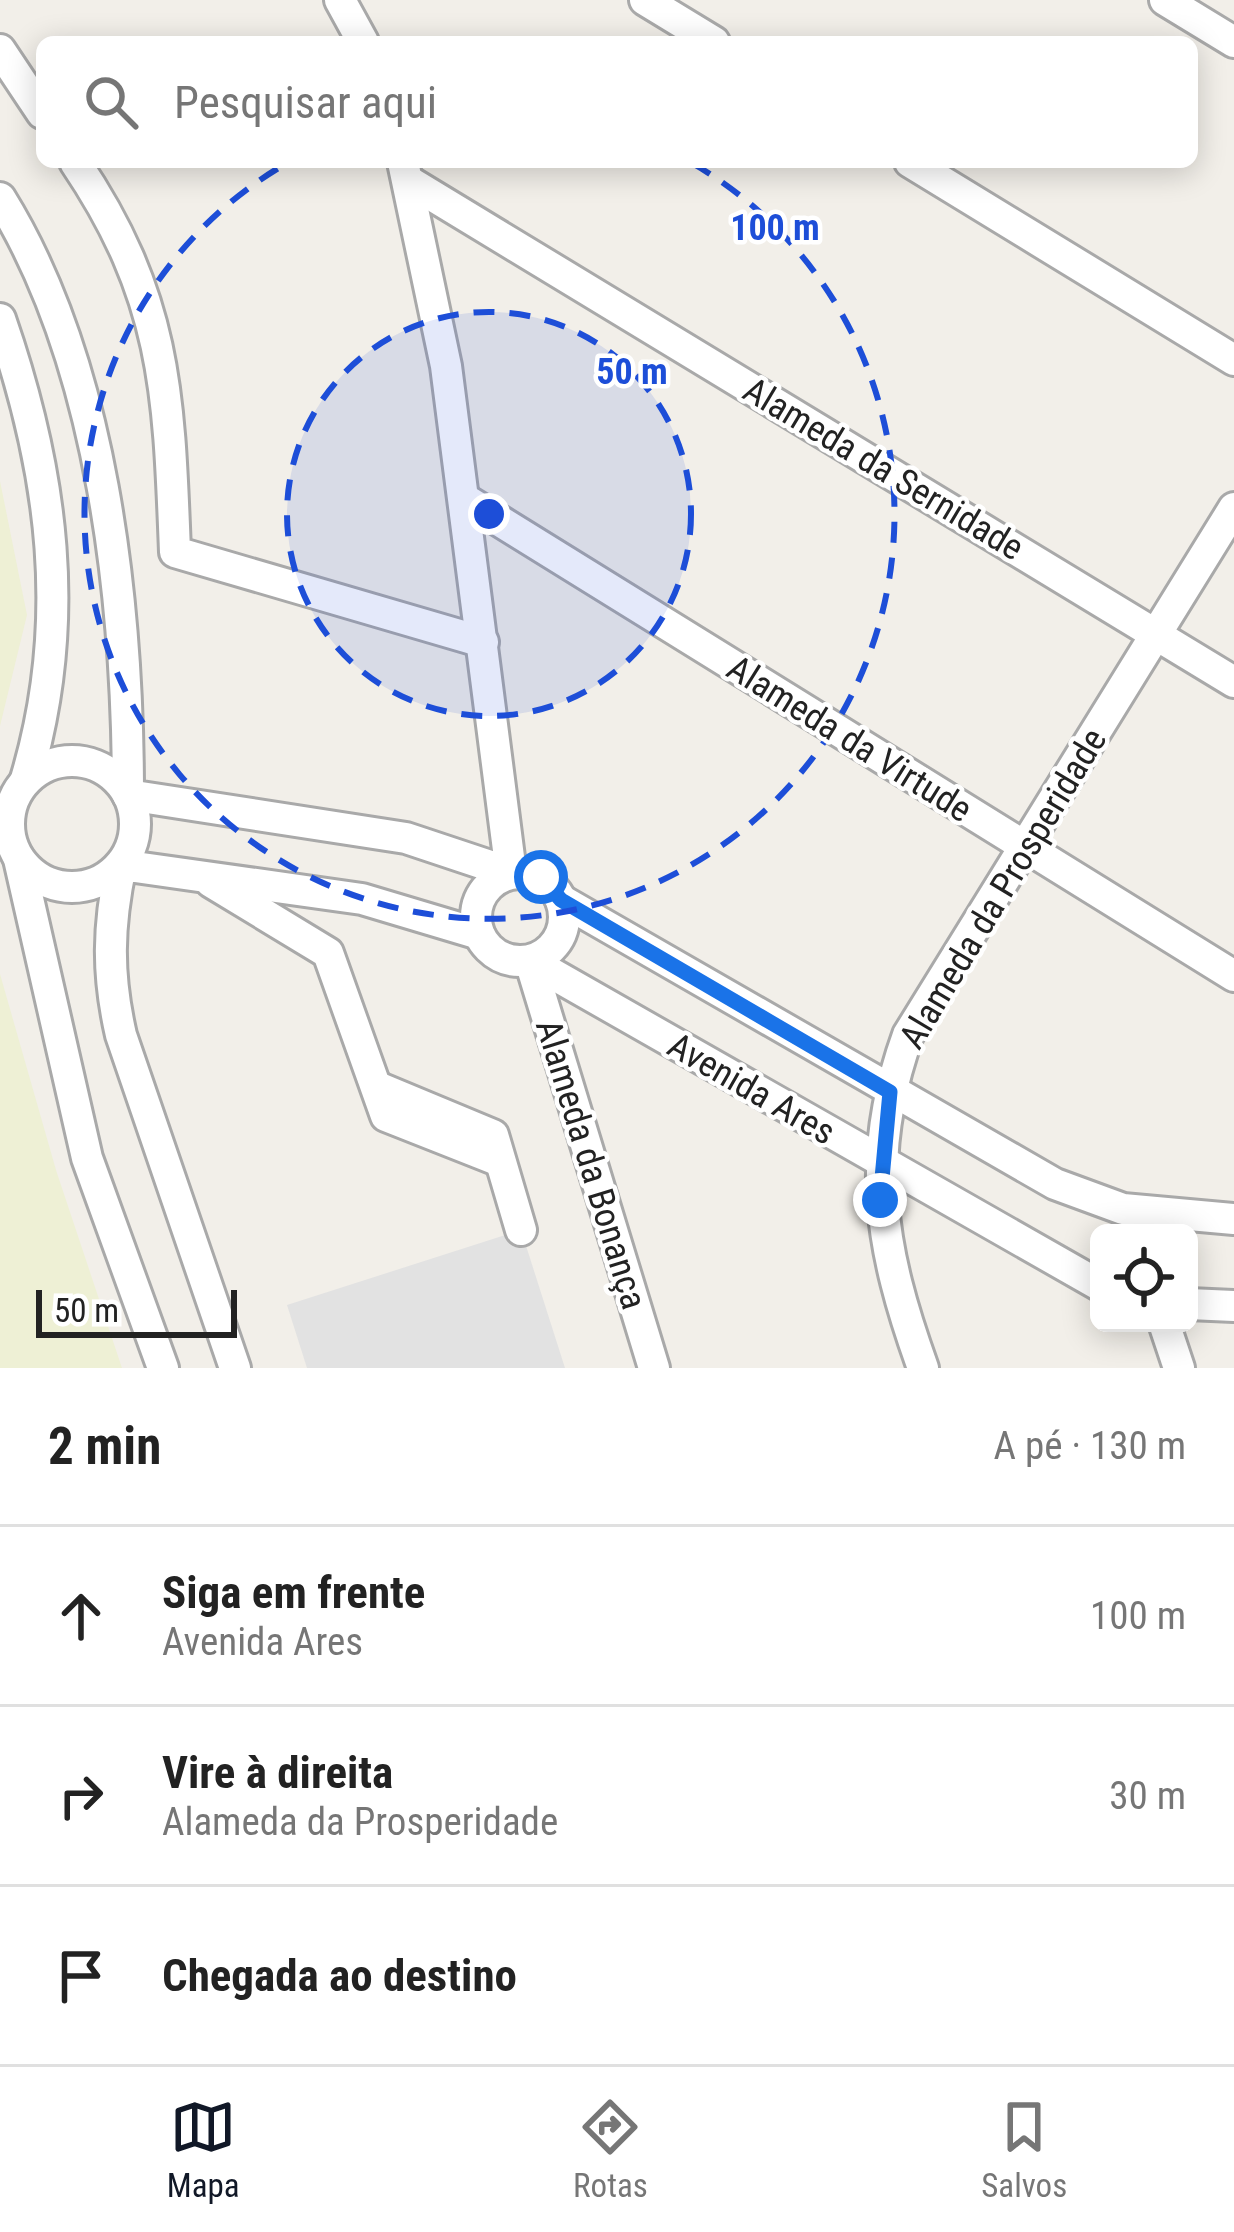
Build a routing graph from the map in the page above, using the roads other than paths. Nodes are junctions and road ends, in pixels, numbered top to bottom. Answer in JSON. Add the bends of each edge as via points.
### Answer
{"nodes":[{"id":1,"x":340,"y":0,"type":"edge"},
{"id":2,"x":645,"y":0,"type":"edge"},
{"id":3,"x":1165,"y":0,"type":"edge"},
{"id":4,"x":360,"y":36,"type":"edge"},
{"id":5,"x":704,"y":36,"type":"edge"},
{"id":6,"x":1234,"y":42,"type":"edge"},
{"id":7,"x":0,"y":50,"type":"edge"},
{"id":8,"x":36,"y":104,"type":"edge"},
{"id":9,"x":79,"y":168,"type":"edge"},
{"id":10,"x":920,"y":168,"type":"edge"},
{"id":11,"x":406,"y":172,"type":"edge"},
{"id":12,"x":0,"y":198,"type":"edge"},
{"id":13,"x":0,"y":319,"type":"edge"},
{"id":14,"x":1234,"y":360,"type":"edge"},
{"id":15,"x":466,"y":500,"type":"junction"},
{"id":16,"x":1234,"y":508,"type":"edge"},
{"id":17,"x":1157,"y":633,"type":"junction"},
{"id":18,"x":483,"y":642,"type":"junction"},
{"id":19,"x":1234,"y":682,"type":"edge"},
{"id":20,"x":26,"y":779,"type":"junction"},
{"id":21,"x":128,"y":795,"type":"junction"},
{"id":22,"x":1025,"y":846,"type":"junction"},
{"id":23,"x":19,"y":859,"type":"junction"},
{"id":24,"x":121,"y":865,"type":"junction"},
{"id":25,"x":511,"y":873,"type":"junction"},
{"id":26,"x":201,"y":876,"type":"junction"},
{"id":27,"x":561,"y":900,"type":"junction"},
{"id":28,"x":478,"y":934,"type":"junction"},
{"id":29,"x":530,"y":961,"type":"junction"},
{"id":30,"x":1234,"y":976,"type":"edge"},
{"id":31,"x":890,"y":1092,"type":"junction"},
{"id":32,"x":880,"y":1161,"type":"junction"},
{"id":33,"x":1234,"y":1219,"type":"edge"},
{"id":34,"x":1128,"y":1221,"type":"edge"},
{"id":35,"x":521,"y":1230,"type":"dead end"},
{"id":36,"x":1090,"y":1279,"type":"edge"},
{"id":37,"x":1198,"y":1304,"type":"edge"},
{"id":38,"x":1234,"y":1306,"type":"edge"},
{"id":39,"x":1166,"y":1332,"type":"edge"},
{"id":40,"x":163,"y":1368,"type":"edge"},
{"id":41,"x":235,"y":1368,"type":"edge"},
{"id":42,"x":654,"y":1368,"type":"edge"},
{"id":43,"x":923,"y":1368,"type":"edge"},
{"id":44,"x":1180,"y":1368,"type":"edge"}],
"edges":[{"from":1,"to":4,"type":"street"},
{"from":2,"to":5,"type":"street"},
{"from":3,"to":6,"type":"street"},
{"from":7,"to":8,"type":"street"},
{"from":9,"to":18,"type":"street","via":[[123,239],[158,335],[175,552]]},
{"from":10,"to":14,"type":"street"},
{"from":11,"to":15,"type":"street"},
{"from":11,"to":17,"type":"street","name":"Alameda da Sernidade"},
{"from":12,"to":21,"type":"street","via":[[29,244],[69,348],[110,533]]},
{"from":13,"to":20,"type":"street","via":[[38,441],[55,551],[46,714]]},
{"from":15,"to":18,"type":"street"},
{"from":15,"to":22,"type":"street","name":"Alameda da Virtude"},
{"from":16,"to":17,"type":"street","name":"Alameda da Prosperidade"},
{"from":17,"to":19,"type":"street","name":"Alameda da Sernidade"},
{"from":17,"to":22,"type":"street","name":"Alameda da Prosperidade"},
{"from":18,"to":25,"type":"street"},
{"from":20,"to":21,"type":"street","via":[[56,762],[90,763]]},
{"from":20,"to":23,"type":"street","via":[[8,818]]},
{"from":21,"to":24,"type":"street","via":[[135,824]]},
{"from":21,"to":25,"type":"street","name":"Avenida Ares","via":[[371,831]]},
{"from":22,"to":30,"type":"street","name":"Alameda da Virtude"},
{"from":22,"to":31,"type":"street","name":"Alameda da Prosperidade","via":[[908,1035]]},
{"from":23,"to":24,"type":"street","via":[[60,887],[93,884]]},
{"from":23,"to":40,"type":"street","via":[[87,1158]]},
{"from":24,"to":26,"type":"street","name":"Avenida Ares"},
{"from":24,"to":41,"type":"street","via":[[108,928],[121,1036]]},
{"from":25,"to":27,"type":"street","name":"Avenida Ares","via":[[541,877]]},
{"from":25,"to":28,"type":"street","via":[[496,878],[477,903]]},
{"from":26,"to":28,"type":"street","name":"Avenida Ares","via":[[391,905]]},
{"from":26,"to":35,"type":"street","via":[[328,953],[386,1116],[500,1160]]},
{"from":27,"to":29,"type":"street","via":[[556,944]]},
{"from":27,"to":31,"type":"street","name":"Avenida Ares"},
{"from":28,"to":29,"type":"street","name":"Avenida Ares","via":[[499,957]]},
{"from":29,"to":32,"type":"street","name":"Avenida Ares"},
{"from":29,"to":42,"type":"street","name":"Alameda da Bonança"},
{"from":31,"to":32,"type":"street","name":"Alameda da Prosperidade"},
{"from":31,"to":34,"type":"street","name":"Avenida Ares"},
{"from":32,"to":36,"type":"street","name":"Avenida Ares"},
{"from":32,"to":43,"type":"street","name":"Alameda da Prosperidade","via":[[884,1240]]},
{"from":33,"to":34,"type":"street","name":"Avenida Ares"},
{"from":37,"to":38,"type":"street"},
{"from":39,"to":44,"type":"street"}]}
